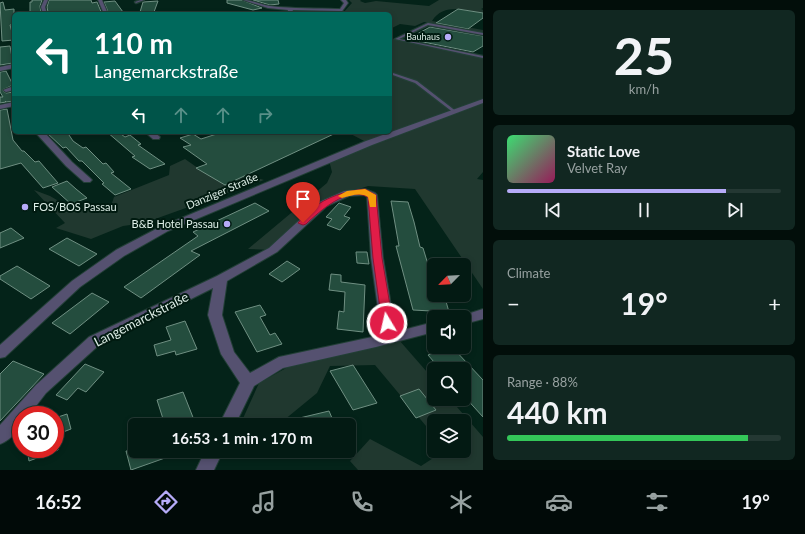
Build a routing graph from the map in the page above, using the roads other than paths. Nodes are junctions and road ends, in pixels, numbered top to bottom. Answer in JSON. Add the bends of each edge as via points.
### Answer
{"nodes":[{"id":1,"x":46,"y":0,"type":"edge"},
{"id":2,"x":100,"y":0,"type":"edge"},
{"id":3,"x":143,"y":0,"type":"edge"},
{"id":4,"x":245,"y":0,"type":"edge"},
{"id":5,"x":342,"y":0,"type":"edge"},
{"id":6,"x":136,"y":2,"type":"dead end"},
{"id":7,"x":290,"y":11,"type":"edge"},
{"id":8,"x":44,"y":12,"type":"edge"},
{"id":9,"x":105,"y":12,"type":"edge"},
{"id":10,"x":339,"y":12,"type":"edge"},
{"id":11,"x":483,"y":34,"type":"edge"},
{"id":12,"x":483,"y":57,"type":"edge"},
{"id":13,"x":12,"y":66,"type":"edge"},
{"id":14,"x":0,"y":69,"type":"edge"},
{"id":15,"x":392,"y":74,"type":"edge"},
{"id":16,"x":12,"y":88,"type":"edge"},
{"id":17,"x":6,"y":90,"type":"dead end"},
{"id":18,"x":483,"y":101,"type":"edge"},
{"id":19,"x":12,"y":104,"type":"edge"},
{"id":20,"x":0,"y":107,"type":"edge"},
{"id":21,"x":455,"y":112,"type":"junction"},
{"id":22,"x":41,"y":134,"type":"edge"},
{"id":23,"x":87,"y":180,"type":"dead end"},
{"id":24,"x":221,"y":279,"type":"junction"},
{"id":25,"x":483,"y":314,"type":"edge"},
{"id":26,"x":471,"y":317,"type":"edge"},
{"id":27,"x":427,"y":329,"type":"edge"},
{"id":28,"x":395,"y":337,"type":"junction"},
{"id":29,"x":0,"y":353,"type":"edge"},
{"id":30,"x":248,"y":382,"type":"junction"},
{"id":31,"x":230,"y":418,"type":"edge"},
{"id":32,"x":0,"y":437,"type":"edge"},
{"id":33,"x":211,"y":458,"type":"edge"},
{"id":34,"x":205,"y":470,"type":"edge"}],
"edges":[{"from":1,"to":8,"type":"street","via":[[43,7]]},
{"from":2,"to":9,"type":"street"},
{"from":3,"to":6,"type":"lane"},
{"from":4,"to":7,"type":"street"},
{"from":5,"to":10,"type":"street","via":[[346,3]]},
{"from":7,"to":10,"type":"street"},
{"from":11,"to":12,"type":"lane","via":[[428,24],[396,40]]},
{"from":13,"to":14,"type":"street"},
{"from":15,"to":21,"type":"lane","via":[[416,82]]},
{"from":16,"to":17,"type":"street"},
{"from":18,"to":21,"type":"street","name":"Danziger Straße"},
{"from":19,"to":20,"type":"street"},
{"from":21,"to":29,"type":"street","name":"Danziger Straße","via":[[369,144],[164,229],[120,252],[76,284]]},
{"from":22,"to":23,"type":"street"},
{"from":24,"to":28,"type":"street","name":"Langemarckstraße","via":[[273,250],[323,204],[347,193],[365,192],[372,195],[377,258],[387,323]]},
{"from":24,"to":30,"type":"street","via":[[215,315],[228,354]]},
{"from":24,"to":32,"type":"street","name":"Langemarckstraße","via":[[94,341],[41,389]]},
{"from":25,"to":26,"type":"street"},
{"from":27,"to":28,"type":"street"},
{"from":28,"to":30,"type":"street","via":[[279,363]]},
{"from":30,"to":31,"type":"street"},
{"from":33,"to":34,"type":"street"}]}
